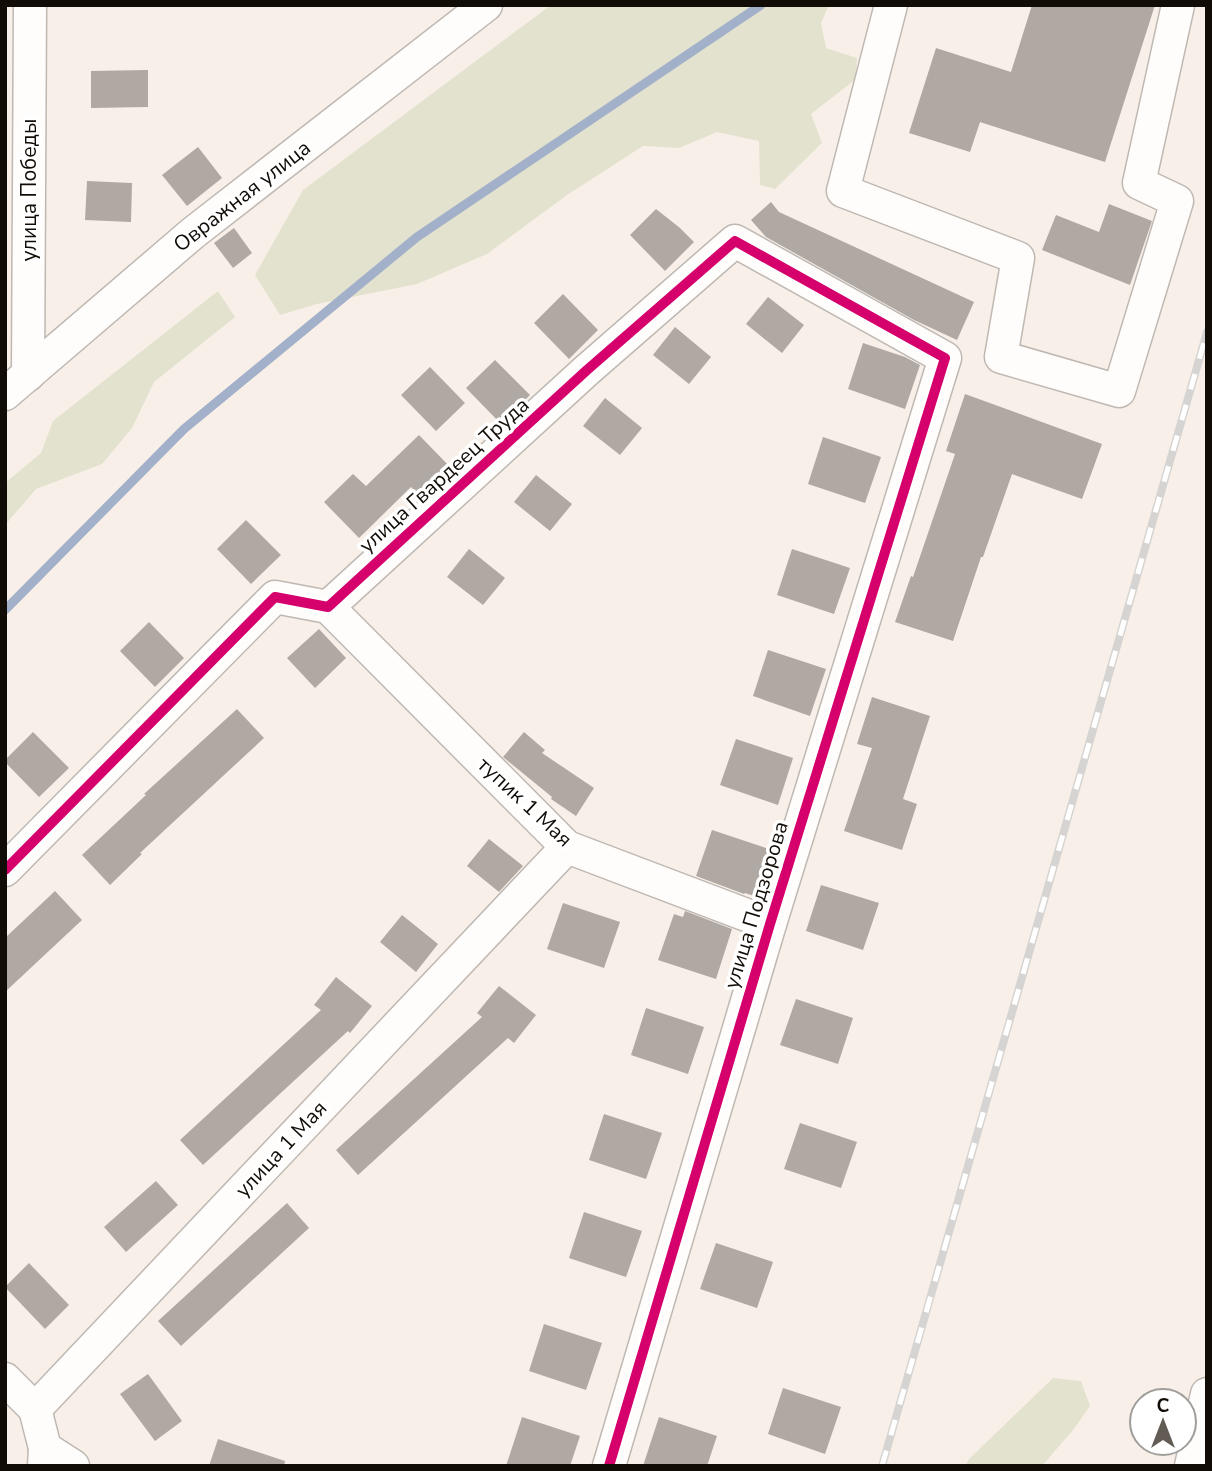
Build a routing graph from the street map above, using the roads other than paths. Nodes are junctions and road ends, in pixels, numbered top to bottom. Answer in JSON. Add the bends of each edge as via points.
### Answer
{"nodes":[{"id":1,"x":30,"y":5,"type":"edge"},
{"id":2,"x":486,"y":5,"type":"edge"},
{"id":3,"x":891,"y":5,"type":"edge"},
{"id":4,"x":1178,"y":5,"type":"edge"},
{"id":5,"x":945,"y":358,"type":"joint"},
{"id":6,"x":16,"y":385,"type":"edge"},
{"id":7,"x":328,"y":607,"type":"junction"},
{"id":8,"x":567,"y":847,"type":"junction"},
{"id":9,"x":5,"y":870,"type":"edge"},
{"id":10,"x":770,"y":924,"type":"junction"},
{"id":11,"x":5,"y":1379,"type":"edge"},
{"id":12,"x":1207,"y":1394,"type":"edge"},
{"id":13,"x":35,"y":1409,"type":"junction"},
{"id":14,"x":44,"y":1457,"type":"edge"},
{"id":15,"x":73,"y":1466,"type":"edge"},
{"id":16,"x":609,"y":1466,"type":"edge"},
{"id":17,"x":1191,"y":1466,"type":"edge"}],
"edges":[{"from":1,"to":6,"type":"street","name":"улица Победы"},
{"from":2,"to":6,"type":"street","name":"Овражная улица","via":[[193,233]]},
{"from":3,"to":4,"type":"street","via":[[843,191],[1018,258],[1001,357],[1119,391],[1177,201],[1139,184]]},
{"from":5,"to":7,"type":"street","name":"улица Гвардеец Труда","via":[[735,241]]},
{"from":5,"to":10,"type":"street","name":"улица Подзорова"},
{"from":7,"to":8,"type":"street","name":"тупик 1 Мая"},
{"from":7,"to":9,"type":"street","via":[[275,597]]},
{"from":8,"to":10,"type":"street","name":"тупик 1 Мая"},
{"from":8,"to":13,"type":"street","name":"улица 1 Мая"},
{"from":10,"to":16,"type":"street","name":"улица Подзорова"},
{"from":11,"to":13,"type":"street"},
{"from":12,"to":17,"type":"street"},
{"from":13,"to":14,"type":"street"},
{"from":14,"to":15,"type":"street"}]}
